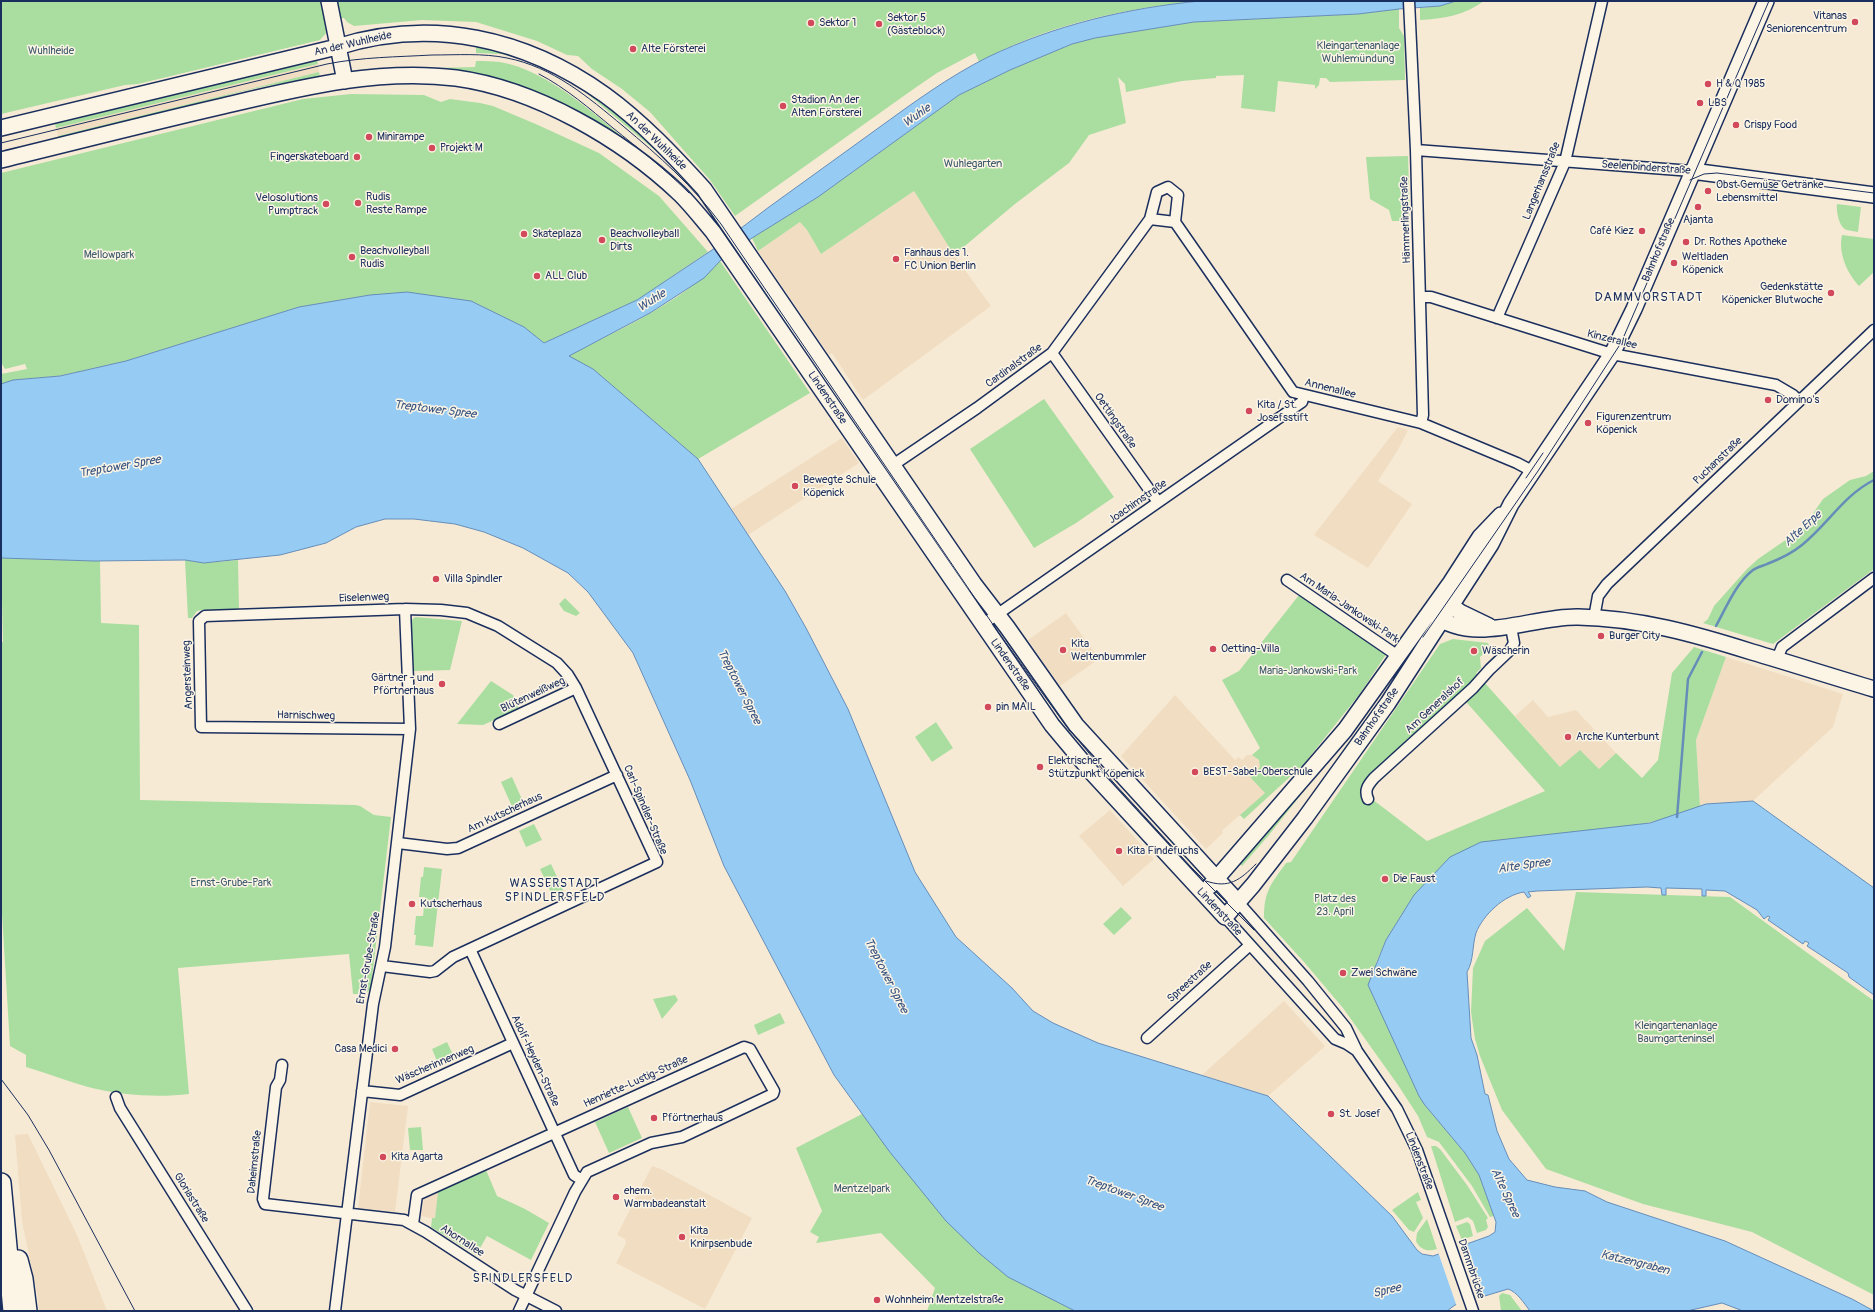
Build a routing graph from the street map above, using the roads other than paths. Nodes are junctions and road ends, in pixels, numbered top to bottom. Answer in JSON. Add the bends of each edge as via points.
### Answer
{"nodes":[{"id":1,"x":328,"y":1,"type":"edge"},
{"id":2,"x":1409,"y":1,"type":"edge"},
{"id":3,"x":1602,"y":1,"type":"edge"},
{"id":4,"x":1766,"y":1,"type":"edge"},
{"id":5,"x":338,"y":47,"type":"junction"},
{"id":6,"x":345,"y":81,"type":"junction"},
{"id":7,"x":1,"y":128,"type":"edge"},
{"id":8,"x":1416,"y":150,"type":"junction"},
{"id":9,"x":1,"y":160,"type":"edge"},
{"id":10,"x":1565,"y":162,"type":"junction"},
{"id":11,"x":1692,"y":171,"type":"junction"},
{"id":12,"x":1874,"y":195,"type":"edge"},
{"id":13,"x":1150,"y":218,"type":"junction"},
{"id":14,"x":1174,"y":222,"type":"junction"},
{"id":15,"x":739,"y":239,"type":"joint"},
{"id":16,"x":725,"y":249,"type":"joint"},
{"id":17,"x":1421,"y":297,"type":"junction"},
{"id":18,"x":1497,"y":318,"type":"junction"},
{"id":19,"x":1874,"y":330,"type":"edge"},
{"id":20,"x":1052,"y":353,"type":"junction"},
{"id":21,"x":1612,"y":354,"type":"junction"},
{"id":22,"x":1304,"y":396,"type":"junction"},
{"id":23,"x":1798,"y":401,"type":"junction"},
{"id":24,"x":1421,"y":423,"type":"junction"},
{"id":25,"x":893,"y":465,"type":"junction"},
{"id":26,"x":1534,"y":472,"type":"junction"},
{"id":27,"x":1158,"y":502,"type":"junction"},
{"id":28,"x":1874,"y":578,"type":"edge"},
{"id":29,"x":1287,"y":580,"type":"dead end"},
{"id":30,"x":1445,"y":602,"type":"junction"},
{"id":31,"x":405,"y":609,"type":"junction"},
{"id":32,"x":998,"y":614,"type":"junction"},
{"id":33,"x":1436,"y":616,"type":"junction"},
{"id":34,"x":1594,"y":618,"type":"junction"},
{"id":35,"x":198,"y":622,"type":"joint"},
{"id":36,"x":982,"y":624,"type":"junction"},
{"id":37,"x":1511,"y":627,"type":"junction"},
{"id":38,"x":1494,"y":628,"type":"junction"},
{"id":39,"x":526,"y":642,"type":"joint"},
{"id":40,"x":1398,"y":656,"type":"junction"},
{"id":41,"x":1777,"y":659,"type":"junction"},
{"id":42,"x":576,"y":688,"type":"junction"},
{"id":43,"x":1874,"y":689,"type":"edge"},
{"id":44,"x":499,"y":724,"type":"dead end"},
{"id":45,"x":202,"y":727,"type":"joint"},
{"id":46,"x":410,"y":729,"type":"junction"},
{"id":47,"x":617,"y":775,"type":"junction"},
{"id":48,"x":1368,"y":799,"type":"dead end"},
{"id":49,"x":398,"y":843,"type":"junction"},
{"id":50,"x":1216,"y":879,"type":"junction"},
{"id":51,"x":1204,"y":895,"type":"junction"},
{"id":52,"x":1238,"y":902,"type":"junction"},
{"id":53,"x":1225,"y":917,"type":"junction"},
{"id":54,"x":1250,"y":945,"type":"junction"},
{"id":55,"x":470,"y":949,"type":"junction"},
{"id":56,"x":382,"y":966,"type":"junction"},
{"id":57,"x":1147,"y":1038,"type":"dead end"},
{"id":58,"x":513,"y":1043,"type":"junction"},
{"id":59,"x":1357,"y":1051,"type":"junction"},
{"id":60,"x":282,"y":1065,"type":"dead end"},
{"id":61,"x":362,"y":1091,"type":"junction"},
{"id":62,"x":116,"y":1097,"type":"dead end"},
{"id":63,"x":555,"y":1132,"type":"junction"},
{"id":64,"x":582,"y":1180,"type":"junction"},
{"id":65,"x":1,"y":1183,"type":"edge"},
{"id":66,"x":4,"y":1206,"type":"junction"},
{"id":67,"x":346,"y":1214,"type":"junction"},
{"id":68,"x":413,"y":1224,"type":"junction"},
{"id":69,"x":1447,"y":1235,"type":"joint"},
{"id":70,"x":526,"y":1296,"type":"junction"},
{"id":71,"x":1,"y":1301,"type":"edge"},
{"id":72,"x":2,"y":1311,"type":"edge"},
{"id":73,"x":13,"y":1311,"type":"edge"},
{"id":74,"x":27,"y":1311,"type":"edge"},
{"id":75,"x":247,"y":1311,"type":"edge"},
{"id":76,"x":335,"y":1311,"type":"edge"},
{"id":77,"x":519,"y":1311,"type":"edge"},
{"id":78,"x":556,"y":1311,"type":"edge"},
{"id":79,"x":1473,"y":1311,"type":"edge"}],
"edges":[{"from":1,"to":5,"type":"main road"},
{"from":2,"to":8,"type":"street","name":"Hämmerlingstraße"},
{"from":3,"to":10,"type":"street","name":"Langerhansstraße"},
{"from":4,"to":11,"type":"main road","name":"Bahnhofstraße"},
{"from":5,"to":6,"type":"main road"},
{"from":5,"to":7,"type":"main road","name":"An der Wuhlheide"},
{"from":5,"to":15,"type":"main road","name":"An der Wuhlheide","via":[[360,40],[401,33],[436,33],[464,35],[536,57],[585,82],[623,110],[699,184]]},
{"from":6,"to":9,"type":"main road","name":"An der Wuhlheide","via":[[262,97]]},
{"from":6,"to":16,"type":"main road","name":"An der Wuhlheide","via":[[397,76],[456,78],[498,88],[541,103],[580,122],[630,153],[681,195]]},
{"from":8,"to":10,"type":"street","name":"Seelenbinderstraße"},
{"from":8,"to":17,"type":"street","name":"Hämmerlingstraße"},
{"from":10,"to":11,"type":"street","name":"Seelenbinderstraße"},
{"from":10,"to":18,"type":"street","name":"Langerhansstraße"},
{"from":11,"to":12,"type":"main road","name":"Seelenbinderstraße"},
{"from":11,"to":21,"type":"main road","name":"Bahnhofstraße","via":[[1634,309]]},
{"from":13,"to":14,"type":"street"},
{"from":13,"to":14,"type":"street","via":[[1157,192],[1168,187],[1178,195]]},
{"from":13,"to":20,"type":"street","name":"Cardinalstraße"},
{"from":14,"to":22,"type":"street","name":"Annenallee","via":[[1293,392]]},
{"from":15,"to":25,"type":"main road","name":"Lindenstraße"},
{"from":16,"to":36,"type":"main road","name":"Lindenstraße"},
{"from":17,"to":18,"type":"street","name":"Kinzerallee","via":[[1431,297]]},
{"from":17,"to":24,"type":"street","name":"Hämmerlingstraße","via":[[1424,416]]},
{"from":18,"to":21,"type":"street","name":"Kinzerallee"},
{"from":19,"to":23,"type":"street","name":"Puchanstraße"},
{"from":20,"to":25,"type":"street","name":"Cardinalstraße"},
{"from":20,"to":27,"type":"street","name":"Oettingstraße"},
{"from":21,"to":23,"type":"street","name":"Kinzerallee","via":[[1776,385]]},
{"from":21,"to":26,"type":"main road","name":"Bahnhofstraße"},
{"from":22,"to":24,"type":"street","name":"Annenallee"},
{"from":22,"to":27,"type":"street","name":"Joachimstraße","via":[[1302,402]]},
{"from":23,"to":34,"type":"street","name":"Puchanstraße","via":[[1607,584],[1596,602]]},
{"from":24,"to":26,"type":"street","name":"Annenallee"},
{"from":25,"to":32,"type":"main road","name":"Lindenstraße","via":[[974,584]]},
{"from":26,"to":30,"type":"main road","name":"Bahnhofstraße","via":[[1511,504],[1480,537]]},
{"from":27,"to":32,"type":"street","name":"Joachimstraße"},
{"from":28,"to":41,"type":"street","via":[[1782,647]]},
{"from":29,"to":40,"type":"street","name":"Am Maria-Jankowski-Park"},
{"from":30,"to":33,"type":"main road","name":"Bahnhofstraße"},
{"from":30,"to":38,"type":"main road"},
{"from":31,"to":35,"type":"street","name":"Eiselenweg","via":[[205,616]]},
{"from":31,"to":39,"type":"street","name":"Eiselenweg","via":[[467,614],[498,626]]},
{"from":31,"to":46,"type":"street","name":"Ernst-Grube-Straße"},
{"from":32,"to":36,"type":"street","name":"Joachimstraße"},
{"from":32,"to":50,"type":"main road","name":"Lindenstraße","via":[[1076,725]]},
{"from":33,"to":38,"type":"main road","via":[[1454,626]]},
{"from":33,"to":40,"type":"main road","name":"Bahnhofstraße"},
{"from":33,"to":52,"type":"main road","name":"Bahnhofstraße","via":[[1388,703],[1331,782]]},
{"from":34,"to":37,"type":"main road","via":[[1550,618]]},
{"from":34,"to":41,"type":"main road","via":[[1686,632]]},
{"from":35,"to":45,"type":"street","name":"Angersteinweg"},
{"from":36,"to":51,"type":"main road","name":"Lindenstraße","via":[[1052,725],[1076,755]]},
{"from":37,"to":38,"type":"main road"},
{"from":37,"to":48,"type":"street","name":"Am Generalshof","via":[[1514,643],[1510,650],[1473,688],[1374,778],[1368,786]]},
{"from":39,"to":42,"type":"street","name":"Carl-Spindler-Straße","via":[[557,663]]},
{"from":40,"to":50,"type":"main road","name":"Bahnhofstraße","via":[[1345,730]]},
{"from":41,"to":43,"type":"main road"},
{"from":42,"to":44,"type":"street","name":"Blütenweißweg"},
{"from":42,"to":47,"type":"street","name":"Carl-Spindler-Straße"},
{"from":45,"to":46,"type":"street","name":"Harnischweg"},
{"from":46,"to":49,"type":"street","name":"Ernst-Grube-Straße"},
{"from":47,"to":49,"type":"street","name":"Am Kutscherhaus","via":[[458,848]]},
{"from":47,"to":55,"type":"street","name":"Carl-Spindler-Straße","via":[[657,862]]},
{"from":49,"to":56,"type":"street","name":"Ernst-Grube-Straße"},
{"from":50,"to":51,"type":"main road","name":"Bahnhofstraße"},
{"from":50,"to":52,"type":"main road","name":"Lindenstraße"},
{"from":51,"to":53,"type":"main road","name":"Lindenstraße"},
{"from":52,"to":53,"type":"main road","name":"Bahnhofstraße"},
{"from":52,"to":59,"type":"street","name":"Lindenstraße","via":[[1335,1012]]},
{"from":53,"to":54,"type":"street","name":"Lindenstraße"},
{"from":54,"to":57,"type":"street","name":"Spreestraße"},
{"from":54,"to":59,"type":"street","name":"Lindenstraße","via":[[1335,1039]]},
{"from":55,"to":56,"type":"street","name":"Carl-Spindler-Straße","via":[[430,972]]},
{"from":55,"to":58,"type":"street","name":"Adolf-Heyden-Straße"},
{"from":56,"to":61,"type":"street","name":"Ernst-Grube-Straße","via":[[373,1004]]},
{"from":58,"to":61,"type":"street","name":"Wäscherinnenweg","via":[[400,1095]]},
{"from":58,"to":63,"type":"street","name":"Adolf-Heyden-Straße"},
{"from":59,"to":69,"type":"street","name":"Lindenstraße","via":[[1397,1109],[1410,1134]]},
{"from":60,"to":67,"type":"street","name":"Daheimstraße","via":[[280,1080],[276,1087],[262,1199],[265,1204],[270,1205]]},
{"from":61,"to":67,"type":"street","name":"Ernst-Grube-Straße"},
{"from":62,"to":75,"type":"street","name":"Gloriastraße","via":[[120,1108]]},
{"from":63,"to":64,"type":"street","name":"Adolf-Heyden-Straße","via":[[574,1175]]},
{"from":63,"to":64,"type":"street","name":"Henriette-Lustig-Straße","via":[[744,1047],[750,1049],[774,1091],[773,1094],[679,1138],[646,1145],[587,1172]]},
{"from":63,"to":68,"type":"street","name":"Henriette-Lustig-Straße","via":[[417,1195]]},
{"from":64,"to":70,"type":"street"},
{"from":65,"to":66,"type":"highway"},
{"from":66,"to":73,"type":"highway"},
{"from":66,"to":74,"type":"highway","via":[[23,1279]]},
{"from":67,"to":68,"type":"street","name":"Ahornallee","via":[[404,1220]]},
{"from":67,"to":76,"type":"street","name":"Ernst-Grube-Straße"},
{"from":68,"to":70,"type":"street","name":"Ahornallee"},
{"from":69,"to":79,"type":"street","name":"Dammbrücke"},
{"from":70,"to":77,"type":"street"},
{"from":70,"to":78,"type":"street","name":"Ahornallee"},
{"from":71,"to":72,"type":"highway"}]}
